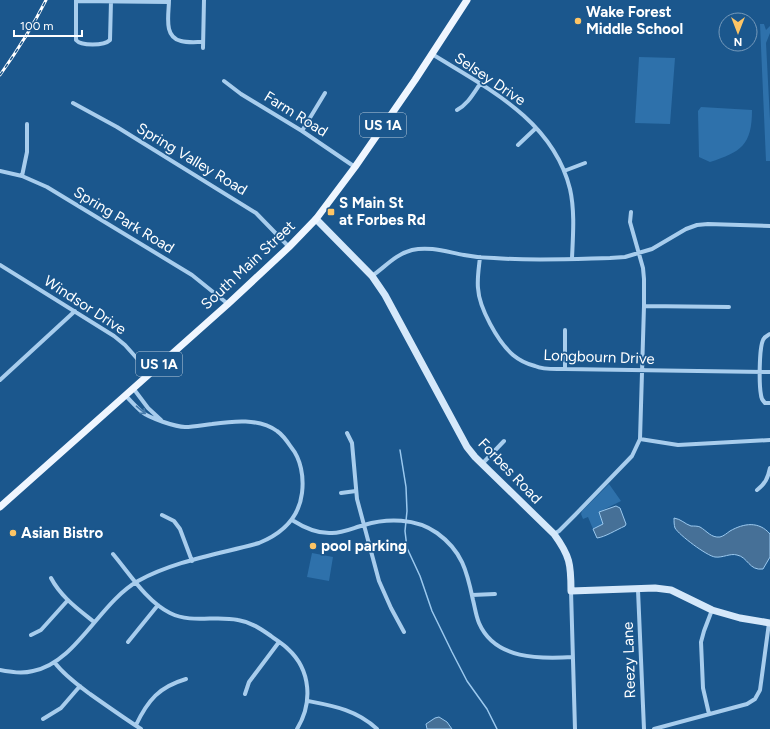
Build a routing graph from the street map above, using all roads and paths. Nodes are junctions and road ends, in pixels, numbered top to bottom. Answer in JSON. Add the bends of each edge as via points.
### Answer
{"nodes":[{"id":1,"x":76,"y":0,"type":"edge"},
{"id":2,"x":204,"y":0,"type":"edge"},
{"id":3,"x":467,"y":0,"type":"edge"},
{"id":4,"x":169,"y":1,"type":"edge"},
{"id":5,"x":111,"y":2,"type":"junction"},
{"id":6,"x":203,"y":42,"type":"junction"},
{"id":7,"x":203,"y":48,"type":"dead end"},
{"id":8,"x":432,"y":54,"type":"junction"},
{"id":9,"x":224,"y":82,"type":"dead end"},
{"id":10,"x":480,"y":84,"type":"junction"},
{"id":11,"x":325,"y":93,"type":"dead end"},
{"id":12,"x":73,"y":103,"type":"dead end"},
{"id":13,"x":457,"y":110,"type":"dead end"},
{"id":14,"x":27,"y":124,"type":"dead end"},
{"id":15,"x":536,"y":128,"type":"junction"},
{"id":16,"x":302,"y":131,"type":"junction"},
{"id":17,"x":518,"y":145,"type":"dead end"},
{"id":18,"x":584,"y":162,"type":"dead end"},
{"id":19,"x":355,"y":167,"type":"junction"},
{"id":20,"x":0,"y":171,"type":"edge"},
{"id":21,"x":564,"y":171,"type":"junction"},
{"id":22,"x":22,"y":176,"type":"junction"},
{"id":23,"x":632,"y":212,"type":"dead end"},
{"id":24,"x":316,"y":218,"type":"junction"},
{"id":25,"x":770,"y":226,"type":"edge"},
{"id":26,"x":289,"y":246,"type":"junction"},
{"id":27,"x":639,"y":254,"type":"junction"},
{"id":28,"x":480,"y":257,"type":"junction"},
{"id":29,"x":572,"y":258,"type":"junction"},
{"id":30,"x":0,"y":265,"type":"edge"},
{"id":31,"x":372,"y":276,"type":"junction"},
{"id":32,"x":228,"y":304,"type":"junction"},
{"id":33,"x":644,"y":306,"type":"junction"},
{"id":34,"x":729,"y":307,"type":"dead end"},
{"id":35,"x":75,"y":311,"type":"junction"},
{"id":36,"x":565,"y":330,"type":"dead end"},
{"id":37,"x":770,"y":334,"type":"edge"},
{"id":38,"x":565,"y":369,"type":"junction"},
{"id":39,"x":642,"y":370,"type":"junction"},
{"id":40,"x":760,"y":372,"type":"junction"},
{"id":41,"x":770,"y":372,"type":"edge"},
{"id":42,"x":150,"y":373,"type":"junction"},
{"id":43,"x":0,"y":380,"type":"edge"},
{"id":44,"x":133,"y":388,"type":"junction"},
{"id":45,"x":125,"y":395,"type":"junction"},
{"id":46,"x":770,"y":403,"type":"edge"},
{"id":47,"x":161,"y":420,"type":"junction"},
{"id":48,"x":347,"y":433,"type":"dead end"},
{"id":49,"x":640,"y":439,"type":"junction"},
{"id":50,"x":770,"y":440,"type":"edge"},
{"id":51,"x":504,"y":441,"type":"dead end"},
{"id":52,"x":482,"y":464,"type":"junction"},
{"id":53,"x":770,"y":468,"type":"edge"},
{"id":54,"x":757,"y":490,"type":"dead end"},
{"id":55,"x":356,"y":491,"type":"junction"},
{"id":56,"x":341,"y":493,"type":"dead end"},
{"id":57,"x":0,"y":507,"type":"edge"},
{"id":58,"x":162,"y":515,"type":"dead end"},
{"id":59,"x":292,"y":520,"type":"junction"},
{"id":60,"x":364,"y":525,"type":"junction"},
{"id":61,"x":554,"y":534,"type":"junction"},
{"id":62,"x":113,"y":554,"type":"dead end"},
{"id":63,"x":192,"y":561,"type":"junction"},
{"id":64,"x":51,"y":578,"type":"dead end"},
{"id":65,"x":136,"y":582,"type":"junction"},
{"id":66,"x":638,"y":590,"type":"junction"},
{"id":67,"x":571,"y":591,"type":"junction"},
{"id":68,"x":495,"y":594,"type":"dead end"},
{"id":69,"x":472,"y":595,"type":"junction"},
{"id":70,"x":68,"y":600,"type":"junction"},
{"id":71,"x":158,"y":606,"type":"junction"},
{"id":72,"x":712,"y":610,"type":"junction"},
{"id":73,"x":94,"y":622,"type":"junction"},
{"id":74,"x":770,"y":623,"type":"edge"},
{"id":75,"x":404,"y":632,"type":"dead end"},
{"id":76,"x":31,"y":635,"type":"dead end"},
{"id":77,"x":128,"y":642,"type":"dead end"},
{"id":78,"x":279,"y":642,"type":"junction"},
{"id":79,"x":573,"y":657,"type":"junction"},
{"id":80,"x":55,"y":663,"type":"junction"},
{"id":81,"x":0,"y":670,"type":"edge"},
{"id":82,"x":186,"y":679,"type":"dead end"},
{"id":83,"x":80,"y":686,"type":"junction"},
{"id":84,"x":245,"y":694,"type":"dead end"},
{"id":85,"x":308,"y":701,"type":"junction"},
{"id":86,"x":709,"y":714,"type":"junction"},
{"id":87,"x":43,"y":719,"type":"dead end"},
{"id":88,"x":136,"y":725,"type":"junction"},
{"id":89,"x":141,"y":729,"type":"edge"},
{"id":90,"x":297,"y":729,"type":"edge"},
{"id":91,"x":377,"y":729,"type":"edge"},
{"id":92,"x":576,"y":729,"type":"edge"},
{"id":93,"x":644,"y":729,"type":"edge"},
{"id":94,"x":654,"y":729,"type":"edge"}],
"edges":[{"from":1,"to":5,"type":"street"},
{"from":1,"to":5,"type":"street","via":[[76,40],[81,44],[104,44],[110,40]]},
{"from":2,"to":6,"type":"street"},
{"from":3,"to":8,"type":"main road","name":"South Main Street","number":"US 1A"},
{"from":4,"to":5,"type":"street"},
{"from":4,"to":6,"type":"street","via":[[168,27],[172,36],[182,42]]},
{"from":6,"to":7,"type":"street"},
{"from":8,"to":10,"type":"street","name":"Selsey Drive"},
{"from":8,"to":19,"type":"main road","name":"South Main Street","number":"US 1A"},
{"from":9,"to":16,"type":"street","name":"Farm Road"},
{"from":10,"to":13,"type":"street","via":[[469,102]]},
{"from":10,"to":15,"type":"street","name":"Selsey Drive","via":[[516,108]]},
{"from":11,"to":16,"type":"street"},
{"from":12,"to":26,"type":"street","name":"Spring Valley Road","via":[[117,127],[256,213]]},
{"from":14,"to":22,"type":"street","via":[[27,152]]},
{"from":15,"to":17,"type":"street"},
{"from":15,"to":21,"type":"street","name":"Selsey Drive","via":[[546,139]]},
{"from":16,"to":19,"type":"street","name":"Farm Road"},
{"from":18,"to":21,"type":"street"},
{"from":19,"to":24,"type":"main road","name":"South Main Street","number":"US 1A"},
{"from":20,"to":22,"type":"street","name":"Spring Park Road"},
{"from":21,"to":29,"type":"street","name":"Selsey Drive","via":[[572,203]]},
{"from":22,"to":32,"type":"street","name":"Spring Park Road","via":[[47,187],[192,275]]},
{"from":23,"to":27,"type":"street","via":[[630,222]]},
{"from":24,"to":26,"type":"main road","name":"South Main Street","number":"US 1A"},
{"from":24,"to":31,"type":"street","name":"Forbes Road"},
{"from":25,"to":27,"type":"street","via":[[697,225],[686,228]]},
{"from":26,"to":32,"type":"main road","name":"South Main Street","number":"US 1A"},
{"from":27,"to":29,"type":"street","via":[[618,258]]},
{"from":27,"to":33,"type":"street","via":[[643,268]]},
{"from":28,"to":29,"type":"street"},
{"from":28,"to":31,"type":"street","via":[[433,249],[416,250],[401,254]]},
{"from":28,"to":38,"type":"street","name":"Longbourn Drive","via":[[480,298],[484,311],[505,347],[522,361],[536,367]]},
{"from":30,"to":35,"type":"street","name":"Windsor Drive"},
{"from":31,"to":52,"type":"street","name":"Forbes Road","via":[[396,314],[468,447]]},
{"from":32,"to":42,"type":"main road","name":"South Main Street","number":"US 1A"},
{"from":33,"to":34,"type":"street"},
{"from":33,"to":39,"type":"street"},
{"from":35,"to":42,"type":"street","name":"Windsor Drive","via":[[120,340]]},
{"from":35,"to":43,"type":"street"},
{"from":36,"to":38,"type":"street"},
{"from":37,"to":40,"type":"street","via":[[764,338],[761,345]]},
{"from":38,"to":39,"type":"street","name":"Longbourn Drive"},
{"from":39,"to":40,"type":"street","name":"Longbourn Drive"},
{"from":39,"to":49,"type":"street"},
{"from":40,"to":41,"type":"street","name":"Longbourn Drive"},
{"from":40,"to":46,"type":"street","via":[[762,400]]},
{"from":42,"to":44,"type":"main road","name":"South Main Street","number":"US 1A"},
{"from":44,"to":45,"type":"main road","name":"South Main Street","number":"US 1A"},
{"from":44,"to":47,"type":"street"},
{"from":45,"to":47,"type":"street","one_way":true,"via":[[143,413]]},
{"from":45,"to":57,"type":"main road","name":"South Main Street","number":"US 1A"},
{"from":47,"to":59,"type":"street","via":[[185,427],[242,421],[276,430],[296,453],[303,481],[302,495]]},
{"from":48,"to":55,"type":"street","via":[[352,443]]},
{"from":49,"to":50,"type":"street","via":[[678,445]]},
{"from":49,"to":61,"type":"street","via":[[632,456]]},
{"from":51,"to":52,"type":"street"},
{"from":52,"to":61,"type":"street","name":"Forbes Road"},
{"from":53,"to":54,"type":"street","via":[[768,478]]},
{"from":55,"to":56,"type":"street"},
{"from":55,"to":60,"type":"street"},
{"from":58,"to":63,"type":"street","via":[[174,521],[180,529]]},
{"from":59,"to":60,"type":"street","via":[[302,526],[330,533],[340,533]]},
{"from":59,"to":63,"type":"street","via":[[273,537],[259,543]]},
{"from":60,"to":69,"type":"street","via":[[384,520],[404,521],[435,532],[450,543],[460,556]]},
{"from":60,"to":75,"type":"street","via":[[379,581]]},
{"from":61,"to":67,"type":"street","name":"Forbes Road","via":[[568,557]]},
{"from":62,"to":65,"type":"street"},
{"from":63,"to":65,"type":"street","via":[[160,570]]},
{"from":64,"to":70,"type":"street","via":[[56,588]]},
{"from":65,"to":71,"type":"street"},
{"from":65,"to":73,"type":"street","via":[[122,592]]},
{"from":66,"to":67,"type":"street"},
{"from":66,"to":72,"type":"street","via":[[671,590]]},
{"from":66,"to":93,"type":"street","name":"Reezy Lane"},
{"from":67,"to":79,"type":"street","name":"Forbes Road"},
{"from":68,"to":69,"type":"street"},
{"from":69,"to":79,"type":"street","via":[[479,624],[498,646],[531,658]]},
{"from":70,"to":73,"type":"street"},
{"from":70,"to":76,"type":"street","via":[[41,630]]},
{"from":71,"to":77,"type":"street"},
{"from":71,"to":78,"type":"street","via":[[183,618],[248,622]]},
{"from":72,"to":74,"type":"street"},
{"from":72,"to":86,"type":"street","via":[[701,642],[703,688]]},
{"from":73,"to":80,"type":"street"},
{"from":74,"to":86,"type":"street","via":[[760,690],[755,699],[747,704]]},
{"from":78,"to":84,"type":"street","via":[[249,682]]},
{"from":78,"to":85,"type":"street","via":[[302,667]]},
{"from":79,"to":92,"type":"street","name":"Forbes Road"},
{"from":80,"to":81,"type":"street","via":[[32,672]]},
{"from":80,"to":83,"type":"street"},
{"from":82,"to":88,"type":"street","via":[[158,692]]},
{"from":83,"to":87,"type":"street","via":[[61,708]]},
{"from":83,"to":88,"type":"street"},
{"from":85,"to":90,"type":"street"},
{"from":85,"to":91,"type":"street","via":[[348,710]]},
{"from":86,"to":94,"type":"street"},
{"from":88,"to":89,"type":"street"}]}
